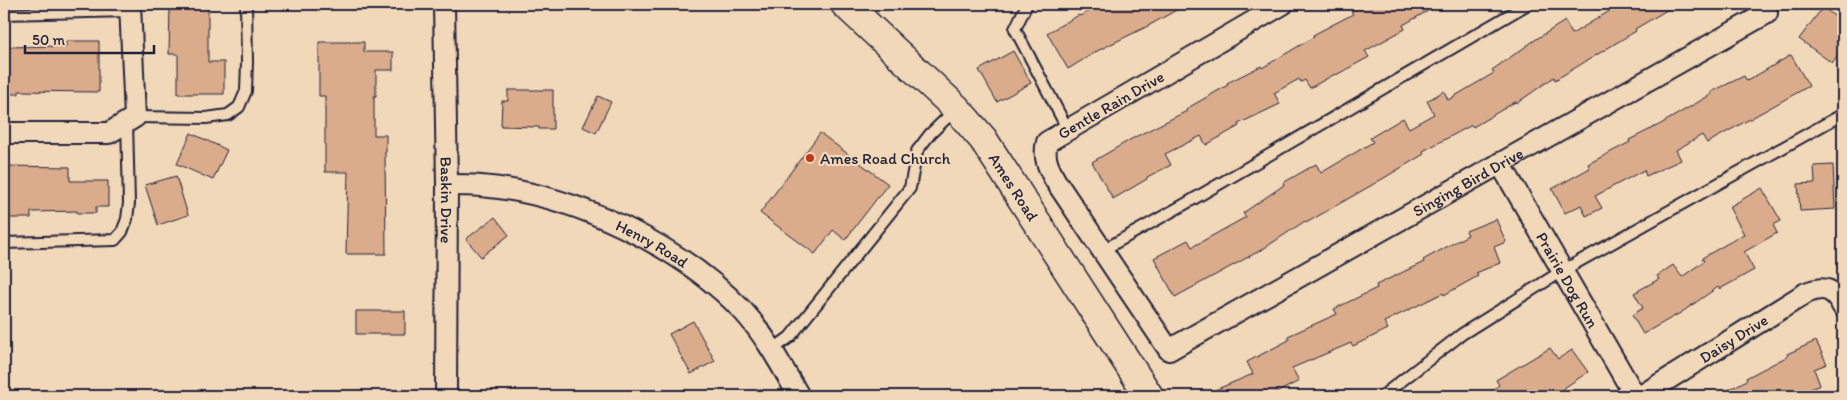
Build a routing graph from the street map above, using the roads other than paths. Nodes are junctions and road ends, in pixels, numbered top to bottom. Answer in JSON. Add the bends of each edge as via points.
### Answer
{"nodes":[{"id":1,"x":246,"y":4,"type":"edge"},
{"id":2,"x":444,"y":4,"type":"edge"},
{"id":3,"x":845,"y":4,"type":"edge"},
{"id":4,"x":1026,"y":4,"type":"edge"},
{"id":5,"x":1282,"y":4,"type":"edge"},
{"id":6,"x":1528,"y":4,"type":"edge"},
{"id":7,"x":130,"y":7,"type":"edge"},
{"id":8,"x":1765,"y":8,"type":"edge"},
{"id":9,"x":4,"y":14,"type":"edge"},
{"id":10,"x":956,"y":108,"type":"junction"},
{"id":11,"x":1843,"y":114,"type":"edge"},
{"id":12,"x":131,"y":119,"type":"junction"},
{"id":13,"x":1068,"y":130,"type":"junction"},
{"id":14,"x":4,"y":133,"type":"edge"},
{"id":15,"x":1500,"y":163,"type":"junction"},
{"id":16,"x":447,"y":185,"type":"junction"},
{"id":17,"x":4,"y":243,"type":"edge"},
{"id":18,"x":1102,"y":250,"type":"junction"},
{"id":19,"x":1562,"y":271,"type":"junction"},
{"id":20,"x":1843,"y":307,"type":"edge"},
{"id":21,"x":772,"y":350,"type":"junction"},
{"id":22,"x":1169,"y":350,"type":"joint"},
{"id":23,"x":446,"y":396,"type":"edge"},
{"id":24,"x":799,"y":396,"type":"edge"},
{"id":25,"x":1149,"y":396,"type":"edge"},
{"id":26,"x":1382,"y":396,"type":"edge"},
{"id":27,"x":1635,"y":396,"type":"edge"},
{"id":28,"x":1641,"y":396,"type":"edge"}],
"edges":[{"from":1,"to":12,"type":"lane","via":[[246,91],[239,106],[228,114],[206,118]]},
{"from":2,"to":16,"type":"street","name":"Baskin Drive"},
{"from":3,"to":10,"type":"street","name":"Ames Road"},
{"from":4,"to":13,"type":"lane","via":[[1015,29]]},
{"from":5,"to":13,"type":"street","name":"Gentle Rain Drive"},
{"from":6,"to":18,"type":"lane"},
{"from":7,"to":9,"type":"lane"},
{"from":7,"to":12,"type":"street"},
{"from":8,"to":15,"type":"street","name":"Singing Bird Drive"},
{"from":10,"to":21,"type":"lane","via":[[916,151],[910,188],[790,337]]},
{"from":10,"to":25,"type":"street","name":"Ames Road","via":[[983,139]]},
{"from":11,"to":19,"type":"lane"},
{"from":12,"to":14,"type":"street","via":[[109,133]]},
{"from":12,"to":17,"type":"lane","via":[[127,220],[115,240]]},
{"from":13,"to":18,"type":"street","name":"Gentle Rain Drive","via":[[1046,142],[1047,164]]},
{"from":15,"to":19,"type":"street","name":"Prairie Dog Run"},
{"from":15,"to":22,"type":"street","name":"Singing Bird Drive"},
{"from":16,"to":21,"type":"street","name":"Henry Road","via":[[482,186],[548,198],[632,231],[709,281],[742,311]]},
{"from":16,"to":23,"type":"street","name":"Baskin Drive"},
{"from":18,"to":22,"type":"street","name":"Gentle Rain Drive"},
{"from":19,"to":26,"type":"lane","via":[[1462,334]]},
{"from":19,"to":27,"type":"street","name":"Prairie Dog Run"},
{"from":20,"to":28,"type":"street","name":"Daisy Drive","via":[[1829,289],[1816,288]]},
{"from":21,"to":24,"type":"street","name":"Henry Road"}]}
